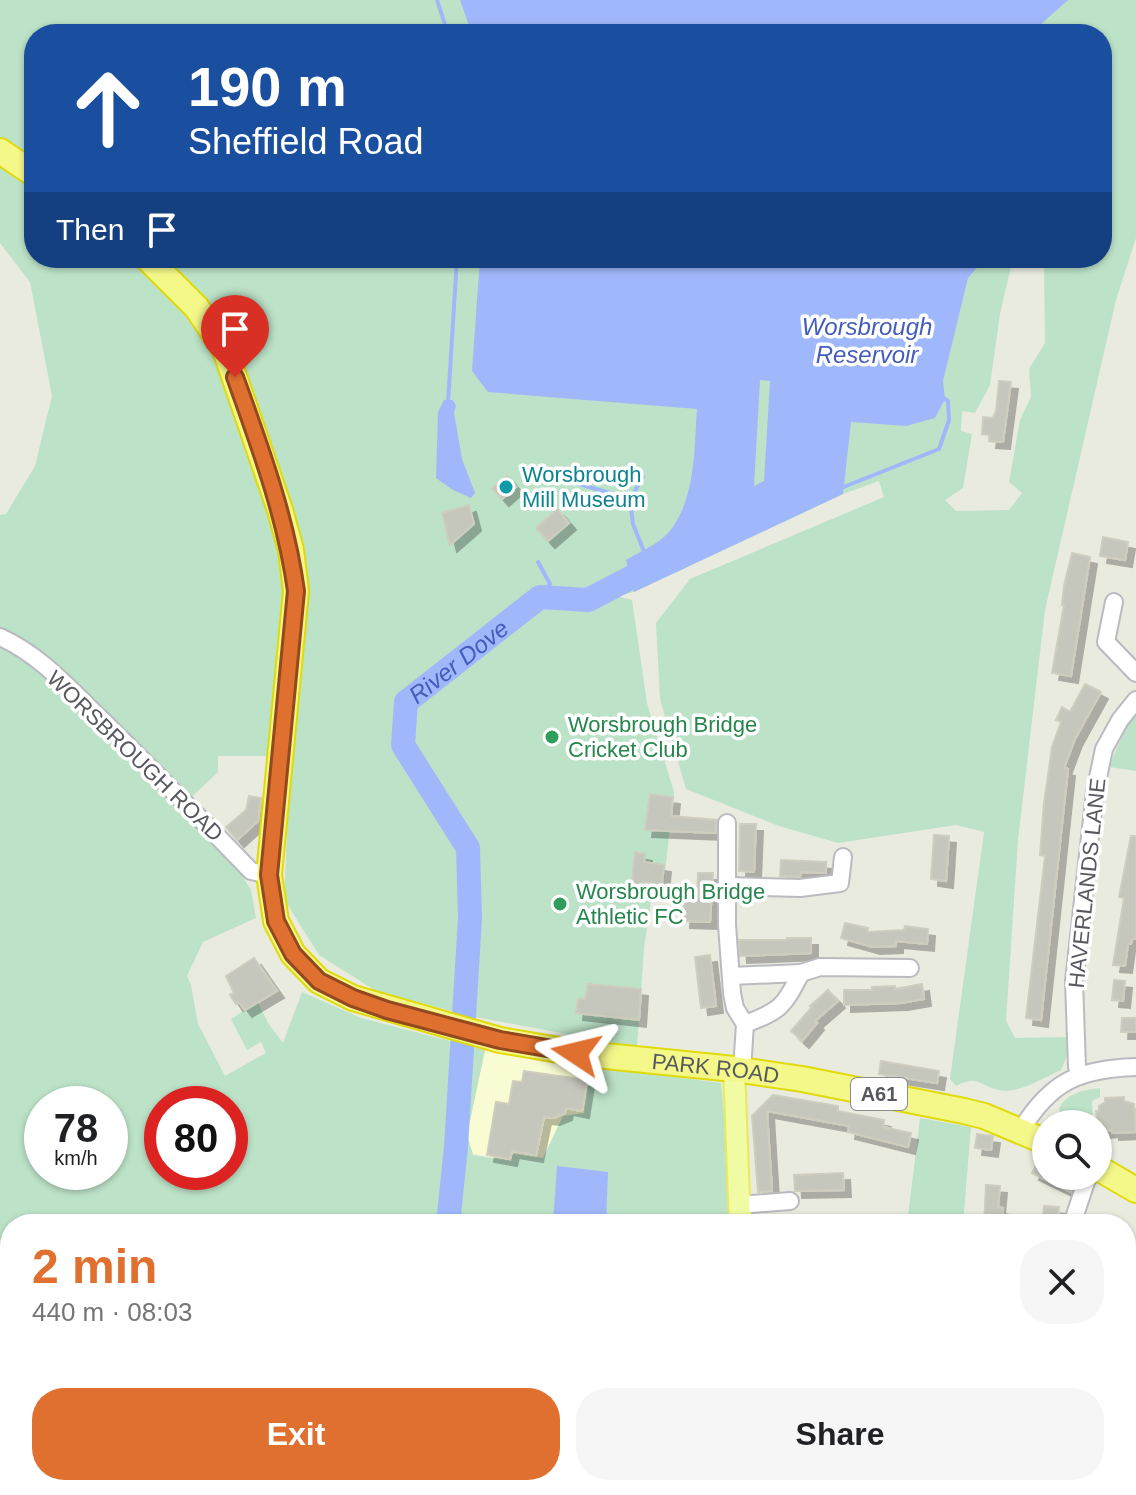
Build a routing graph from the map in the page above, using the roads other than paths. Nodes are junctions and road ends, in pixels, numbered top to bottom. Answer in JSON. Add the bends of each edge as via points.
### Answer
{"nodes":[{"id":1,"x":0,"y":151,"type":"edge"},
{"id":2,"x":24,"y":167,"type":"edge"},
{"id":3,"x":157,"y":268,"type":"edge"},
{"id":4,"x":1114,"y":602,"type":"dead end"},
{"id":5,"x":0,"y":637,"type":"edge"},
{"id":6,"x":1136,"y":673,"type":"edge"},
{"id":7,"x":1136,"y":700,"type":"edge"},
{"id":8,"x":727,"y":823,"type":"dead end"},
{"id":9,"x":843,"y":857,"type":"dead end"},
{"id":10,"x":269,"y":875,"type":"junction"},
{"id":11,"x":726,"y":886,"type":"junction"},
{"id":12,"x":910,"y":968,"type":"dead end"},
{"id":13,"x":801,"y":973,"type":"junction"},
{"id":14,"x":731,"y":976,"type":"junction"},
{"id":15,"x":745,"y":1024,"type":"junction"},
{"id":16,"x":1136,"y":1067,"type":"edge"},
{"id":17,"x":738,"y":1069,"type":"junction"},
{"id":18,"x":1080,"y":1076,"type":"junction"},
{"id":19,"x":1021,"y":1130,"type":"junction"},
{"id":20,"x":1032,"y":1135,"type":"edge"},
{"id":21,"x":1112,"y":1176,"type":"edge"},
{"id":22,"x":1083,"y":1190,"type":"edge"},
{"id":23,"x":1136,"y":1190,"type":"edge"},
{"id":24,"x":790,"y":1201,"type":"dead end"},
{"id":25,"x":740,"y":1214,"type":"edge"},
{"id":26,"x":1075,"y":1214,"type":"edge"}],
"edges":[{"from":1,"to":2,"type":"highway"},
{"from":3,"to":10,"type":"highway","number":"A61","via":[[197,308],[225,350],[291,550],[296,591]]},
{"from":4,"to":6,"type":"street","via":[[1106,642]]},
{"from":5,"to":10,"type":"street","name":"WORSBROUGH ROAD","via":[[36,659],[76,695],[251,871]]},
{"from":7,"to":18,"type":"street","name":"HAVERLANDS LANE","via":[[1104,749],[1095,792],[1074,981]]},
{"from":8,"to":11,"type":"street"},
{"from":9,"to":11,"type":"street","via":[[840,883]]},
{"from":10,"to":17,"type":"highway","name":"PARK ROAD","number":"A61","via":[[276,921],[293,954],[319,981],[353,998],[500,1040]]},
{"from":11,"to":14,"type":"street"},
{"from":12,"to":13,"type":"street","via":[[820,967]]},
{"from":13,"to":14,"type":"street"},
{"from":13,"to":15,"type":"street","via":[[778,1010]]},
{"from":14,"to":15,"type":"street","via":[[735,1008]]},
{"from":15,"to":17,"type":"street"},
{"from":16,"to":18,"type":"street"},
{"from":17,"to":19,"type":"highway","name":"PARK ROAD","number":"A61","via":[[964,1111]]},
{"from":17,"to":25,"type":"main road"},
{"from":18,"to":19,"type":"street","via":[[1043,1098]]},
{"from":19,"to":20,"type":"highway","name":"PARK ROAD","number":"A61"},
{"from":21,"to":23,"type":"highway"},
{"from":22,"to":26,"type":"street"},
{"from":24,"to":25,"type":"street"}]}
